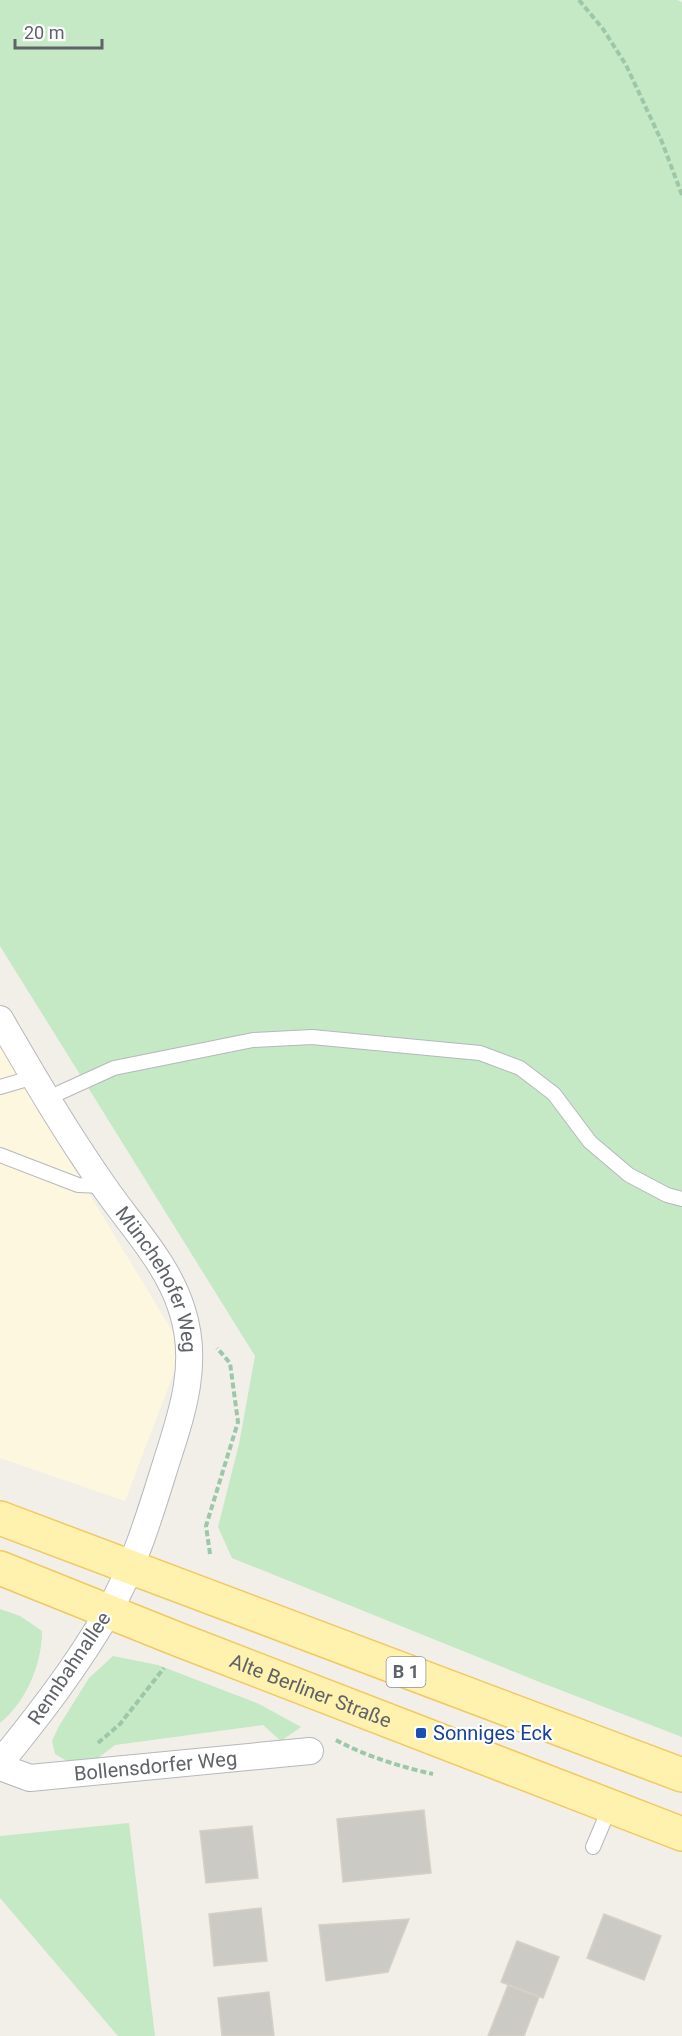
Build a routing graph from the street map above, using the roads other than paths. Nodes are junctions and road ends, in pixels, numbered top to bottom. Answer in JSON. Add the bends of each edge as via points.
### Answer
{"nodes":[{"id":1,"x":0,"y":1019,"type":"edge"},
{"id":2,"x":0,"y":1087,"type":"edge"},
{"id":3,"x":41,"y":1088,"type":"junction"},
{"id":4,"x":0,"y":1155,"type":"edge"},
{"id":5,"x":104,"y":1186,"type":"junction"},
{"id":6,"x":682,"y":1199,"type":"edge"},
{"id":7,"x":0,"y":1518,"type":"edge"},
{"id":8,"x":0,"y":1568,"type":"edge"},
{"id":9,"x":130,"y":1568,"type":"junction"},
{"id":10,"x":108,"y":1612,"type":"junction"},
{"id":11,"x":310,"y":1751,"type":"dead end"},
{"id":12,"x":0,"y":1765,"type":"edge"},
{"id":13,"x":682,"y":1775,"type":"edge"},
{"id":14,"x":610,"y":1807,"type":"junction"},
{"id":15,"x":682,"y":1834,"type":"edge"},
{"id":16,"x":593,"y":1847,"type":"dead end"}],
"edges":[{"from":1,"to":3,"type":"street","name":"Münchehofer Weg"},
{"from":2,"to":3,"type":"lane"},
{"from":3,"to":5,"type":"street","name":"Münchehofer Weg"},
{"from":3,"to":6,"type":"lane","via":[[114,1068],[253,1040],[312,1037],[480,1053],[520,1068],[555,1094],[590,1142],[628,1175]]},
{"from":4,"to":5,"type":"lane","via":[[78,1185]]},
{"from":5,"to":9,"type":"street","name":"Münchehofer Weg","via":[[164,1270],[182,1310],[190,1345],[189,1384],[180,1421]]},
{"from":7,"to":9,"type":"main road","number":"B 1"},
{"from":8,"to":10,"type":"main road","name":"Alte Berliner Straße"},
{"from":9,"to":10,"type":"street","name":"Rennbahnallee"},
{"from":9,"to":13,"type":"main road","number":"B 1"},
{"from":10,"to":12,"type":"street","name":"Rennbahnallee","via":[[47,1706]]},
{"from":10,"to":14,"type":"main road","name":"Alte Berliner Straße"},
{"from":11,"to":12,"type":"street","name":"Bollensdorfer Weg","via":[[30,1778]]},
{"from":14,"to":15,"type":"main road","name":"Alte Berliner Straße"},
{"from":14,"to":16,"type":"lane"}]}
